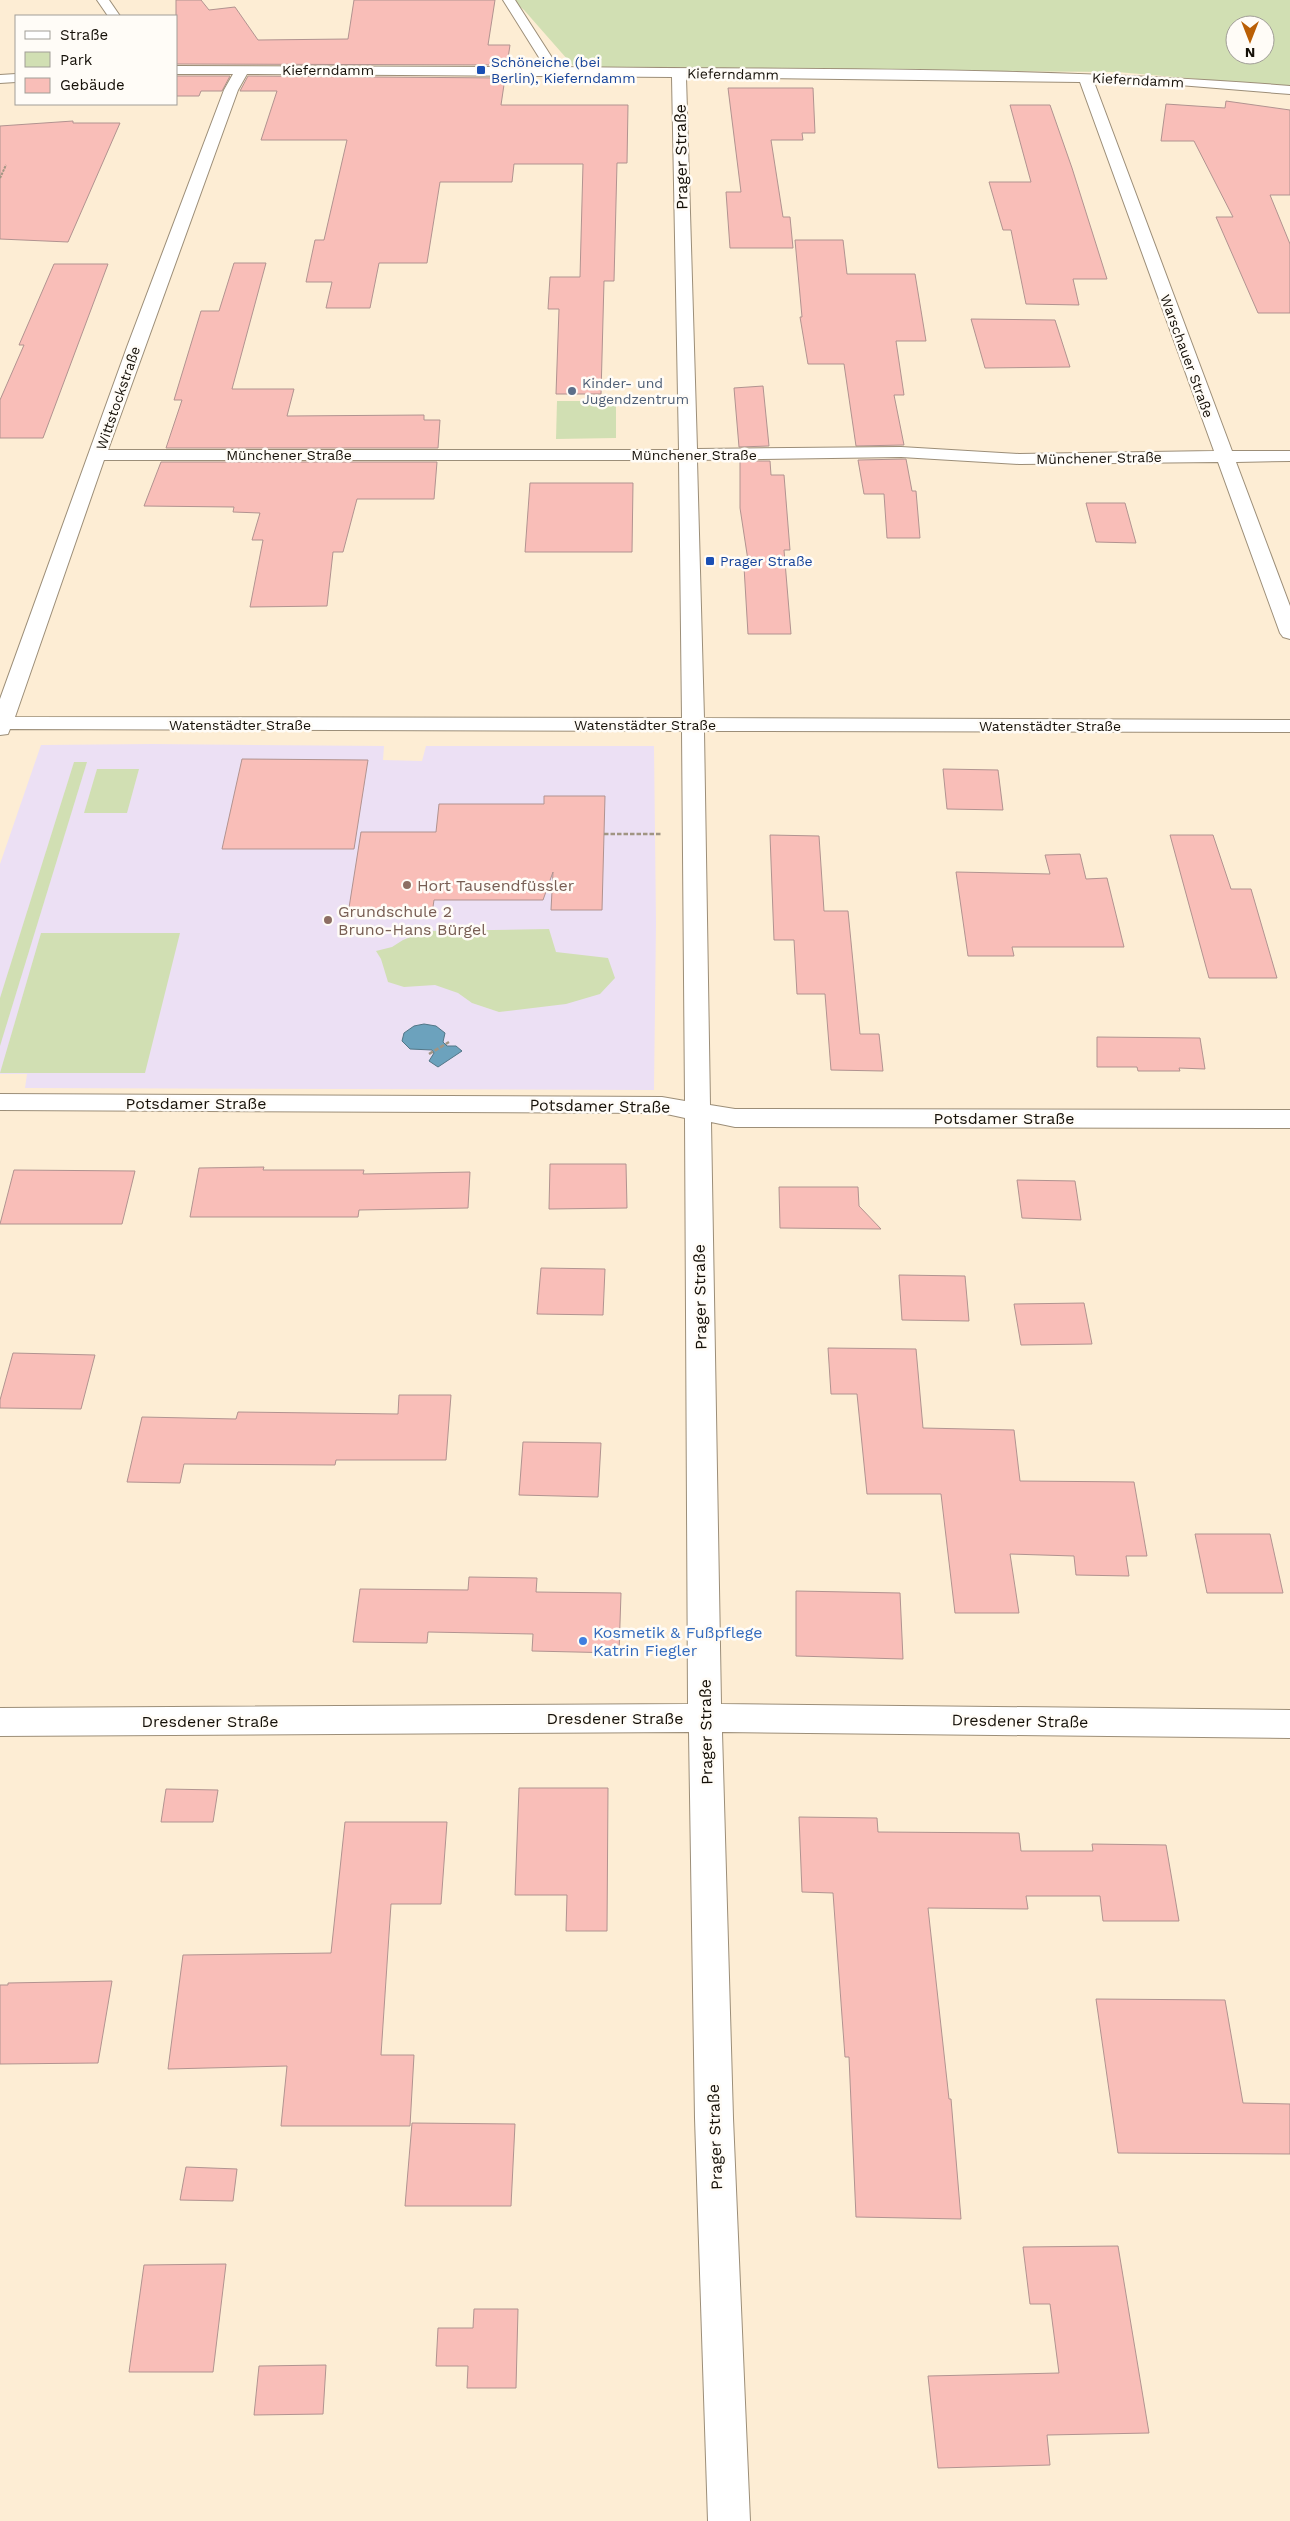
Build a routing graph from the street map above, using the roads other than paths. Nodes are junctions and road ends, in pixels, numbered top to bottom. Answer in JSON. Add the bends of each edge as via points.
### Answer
{"nodes":[{"id":1,"x":103,"y":0,"type":"edge"},
{"id":2,"x":509,"y":0,"type":"edge"},
{"id":3,"x":113,"y":15,"type":"edge"},
{"id":4,"x":178,"y":70,"type":"edge"},
{"id":5,"x":242,"y":70,"type":"junction"},
{"id":6,"x":552,"y":72,"type":"junction"},
{"id":7,"x":679,"y":73,"type":"junction"},
{"id":8,"x":1085,"y":77,"type":"junction"},
{"id":9,"x":15,"y":78,"type":"edge"},
{"id":10,"x":0,"y":79,"type":"edge"},
{"id":11,"x":1290,"y":90,"type":"edge"},
{"id":12,"x":98,"y":455,"type":"junction"},
{"id":13,"x":688,"y":455,"type":"junction"},
{"id":14,"x":1223,"y":456,"type":"junction"},
{"id":15,"x":1290,"y":456,"type":"edge"},
{"id":16,"x":1290,"y":634,"type":"edge"},
{"id":17,"x":1,"y":725,"type":"edge"},
{"id":18,"x":692,"y":725,"type":"junction"},
{"id":19,"x":1290,"y":726,"type":"edge"},
{"id":20,"x":0,"y":1102,"type":"edge"},
{"id":21,"x":698,"y":1111,"type":"junction"},
{"id":22,"x":1290,"y":1119,"type":"edge"},
{"id":23,"x":705,"y":1718,"type":"junction"},
{"id":24,"x":0,"y":1722,"type":"edge"},
{"id":25,"x":1290,"y":1724,"type":"edge"},
{"id":26,"x":728,"y":2521,"type":"edge"}],
"edges":[{"from":1,"to":3,"type":"street"},
{"from":2,"to":6,"type":"street","via":[[551,63]]},
{"from":4,"to":5,"type":"street","name":"Kieferndamm"},
{"from":5,"to":6,"type":"street","name":"Kieferndamm"},
{"from":5,"to":12,"type":"street","name":"Wittstockstraße","via":[[231,90],[144,322]]},
{"from":6,"to":7,"type":"street","name":"Kieferndamm"},
{"from":7,"to":8,"type":"street","name":"Kieferndamm"},
{"from":7,"to":13,"type":"street","name":"Prager Straße"},
{"from":8,"to":11,"type":"street","name":"Kieferndamm"},
{"from":8,"to":14,"type":"street","name":"Warschauer Straße"},
{"from":9,"to":10,"type":"street"},
{"from":12,"to":13,"type":"street","name":"Münchener Straße"},
{"from":12,"to":17,"type":"street","name":"Wittstockstraße"},
{"from":13,"to":14,"type":"street","name":"Münchener Straße","via":[[900,452],[1019,460]]},
{"from":13,"to":18,"type":"street","name":"Prager Straße"},
{"from":14,"to":15,"type":"street","name":"Münchener Straße"},
{"from":14,"to":16,"type":"street","name":"Warschauer Straße"},
{"from":17,"to":18,"type":"street","name":"Watenstädter Straße"},
{"from":18,"to":19,"type":"street","name":"Watenstädter Straße"},
{"from":18,"to":21,"type":"street","name":"Prager Straße"},
{"from":20,"to":21,"type":"street","name":"Potsdamer Straße","via":[[662,1105]]},
{"from":21,"to":22,"type":"street","name":"Potsdamer Straße","via":[[735,1118]]},
{"from":21,"to":23,"type":"street","name":"Prager Straße"},
{"from":23,"to":24,"type":"street","name":"Dresdener Straße"},
{"from":23,"to":25,"type":"street","name":"Dresdener Straße"},
{"from":23,"to":26,"type":"street","name":"Prager Straße"}]}
